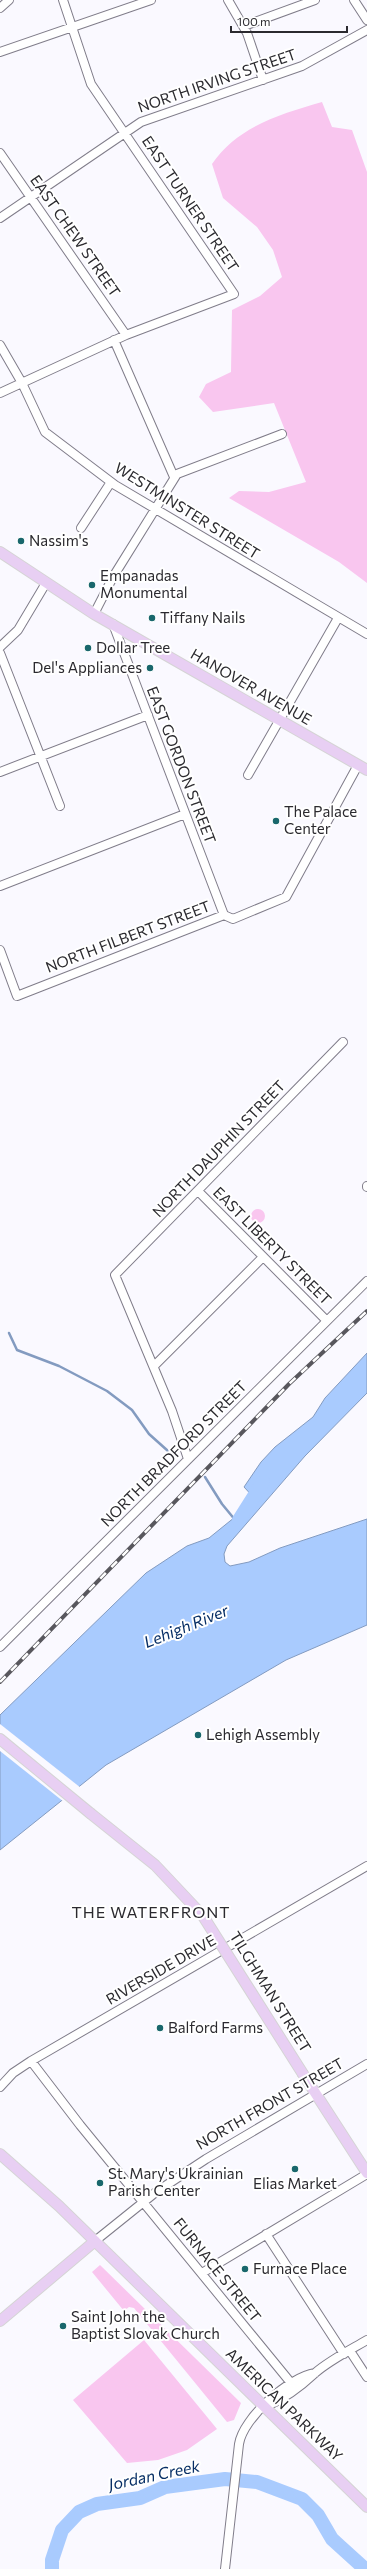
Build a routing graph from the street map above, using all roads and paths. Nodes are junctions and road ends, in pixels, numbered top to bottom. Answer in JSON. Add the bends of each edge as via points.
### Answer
{"nodes":[{"id":1,"x":9,"y":0,"type":"edge"},
{"id":2,"x":63,"y":0,"type":"edge"},
{"id":3,"x":151,"y":0,"type":"edge"},
{"id":4,"x":228,"y":0,"type":"edge"},
{"id":5,"x":315,"y":0,"type":"edge"},
{"id":6,"x":354,"y":0,"type":"edge"},
{"id":7,"x":0,"y":8,"type":"edge"},
{"id":8,"x":367,"y":20,"type":"edge"},
{"id":9,"x":244,"y":26,"type":"junction"},
{"id":10,"x":72,"y":27,"type":"junction"},
{"id":11,"x":367,"y":30,"type":"edge"},
{"id":12,"x":0,"y":52,"type":"edge"},
{"id":13,"x":263,"y":80,"type":"junction"},
{"id":14,"x":124,"y":132,"type":"junction"},
{"id":15,"x":0,"y":153,"type":"edge"},
{"id":16,"x":31,"y":197,"type":"junction"},
{"id":17,"x":0,"y":218,"type":"edge"},
{"id":18,"x":126,"y":335,"type":"junction"},
{"id":19,"x":114,"y":340,"type":"junction"},
{"id":20,"x":0,"y":345,"type":"edge"},
{"id":21,"x":22,"y":383,"type":"junction"},
{"id":22,"x":0,"y":393,"type":"edge"},
{"id":23,"x":282,"y":434,"type":"dead end"},
{"id":24,"x":174,"y":477,"type":"junction"},
{"id":25,"x":111,"y":482,"type":"junction"},
{"id":26,"x":154,"y":509,"type":"junction"},
{"id":27,"x":81,"y":528,"type":"dead end"},
{"id":28,"x":0,"y":552,"type":"edge"},
{"id":29,"x":46,"y":583,"type":"junction"},
{"id":30,"x":94,"y":614,"type":"junction"},
{"id":31,"x":338,"y":618,"type":"junction"},
{"id":32,"x":113,"y":624,"type":"junction"},
{"id":33,"x":367,"y":634,"type":"edge"},
{"id":34,"x":0,"y":646,"type":"edge"},
{"id":35,"x":0,"y":653,"type":"edge"},
{"id":36,"x":148,"y":715,"type":"junction"},
{"id":37,"x":279,"y":721,"type":"junction"},
{"id":38,"x":40,"y":757,"type":"junction"},
{"id":39,"x":362,"y":767,"type":"edge"},
{"id":40,"x":0,"y":772,"type":"edge"},
{"id":41,"x":248,"y":775,"type":"dead end"},
{"id":42,"x":60,"y":806,"type":"dead end"},
{"id":43,"x":186,"y":814,"type":"junction"},
{"id":44,"x":0,"y":886,"type":"edge"},
{"id":45,"x":224,"y":915,"type":"junction"},
{"id":46,"x":0,"y":950,"type":"edge"},
{"id":47,"x":343,"y":1042,"type":"dead end"},
{"id":48,"x":198,"y":1191,"type":"junction"},
{"id":49,"x":263,"y":1257,"type":"junction"},
{"id":50,"x":367,"y":1281,"type":"edge"},
{"id":51,"x":326,"y":1320,"type":"junction"},
{"id":52,"x":154,"y":1366,"type":"junction"},
{"id":53,"x":188,"y":1458,"type":"junction"},
{"id":54,"x":0,"y":1647,"type":"edge"},
{"id":55,"x":0,"y":1740,"type":"edge"},
{"id":56,"x":367,"y":1866,"type":"edge"},
{"id":57,"x":32,"y":2061,"type":"junction"},
{"id":58,"x":367,"y":2064,"type":"edge"},
{"id":59,"x":0,"y":2086,"type":"edge"},
{"id":60,"x":316,"y":2095,"type":"junction"},
{"id":61,"x":0,"y":2154,"type":"edge"},
{"id":62,"x":367,"y":2173,"type":"edge"},
{"id":63,"x":143,"y":2202,"type":"junction"},
{"id":64,"x":266,"y":2234,"type":"junction"},
{"id":65,"x":95,"y":2241,"type":"junction"},
{"id":66,"x":202,"y":2273,"type":"junction"},
{"id":67,"x":0,"y":2320,"type":"edge"},
{"id":68,"x":367,"y":2340,"type":"edge"},
{"id":69,"x":347,"y":2352,"type":"junction"},
{"id":70,"x":315,"y":2373,"type":"junction"},
{"id":71,"x":367,"y":2377,"type":"edge"},
{"id":72,"x":291,"y":2383,"type":"junction"},
{"id":73,"x":264,"y":2407,"type":"junction"},
{"id":74,"x":367,"y":2507,"type":"edge"},
{"id":75,"x":226,"y":2569,"type":"edge"}],
"edges":[{"from":1,"to":7,"type":"street"},
{"from":2,"to":10,"type":"street","name":"EAST TURNER STREET"},
{"from":3,"to":10,"type":"street"},
{"from":4,"to":9,"type":"street"},
{"from":5,"to":9,"type":"street"},
{"from":6,"to":8,"type":"street"},
{"from":9,"to":13,"type":"street"},
{"from":10,"to":12,"type":"street"},
{"from":10,"to":14,"type":"street","name":"EAST TURNER STREET","via":[[91,84]]},
{"from":11,"to":13,"type":"street","name":"NORTH IRVING STREET","via":[[321,58]]},
{"from":13,"to":14,"type":"street","name":"NORTH IRVING STREET","via":[[141,122]]},
{"from":14,"to":16,"type":"street","name":"NORTH IRVING STREET"},
{"from":14,"to":18,"type":"street","name":"EAST TURNER STREET","via":[[234,294]]},
{"from":15,"to":16,"type":"street","name":"EAST CHEW STREET"},
{"from":16,"to":17,"type":"street","name":"NORTH IRVING STREET"},
{"from":16,"to":18,"type":"street","name":"EAST CHEW STREET"},
{"from":18,"to":19,"type":"street"},
{"from":19,"to":21,"type":"street"},
{"from":19,"to":24,"type":"street"},
{"from":20,"to":21,"type":"street"},
{"from":21,"to":22,"type":"street"},
{"from":21,"to":25,"type":"street","name":"WESTMINSTER STREET","via":[[44,430]]},
{"from":23,"to":24,"type":"street","via":[[183,470]]},
{"from":24,"to":26,"type":"street"},
{"from":25,"to":26,"type":"street","name":"WESTMINSTER STREET"},
{"from":25,"to":27,"type":"street"},
{"from":26,"to":30,"type":"street"},
{"from":26,"to":31,"type":"street","name":"WESTMINSTER STREET"},
{"from":28,"to":29,"type":"main road","name":"HANOVER AVENUE"},
{"from":29,"to":30,"type":"main road","name":"HANOVER AVENUE"},
{"from":29,"to":34,"type":"street","via":[[18,630]]},
{"from":30,"to":32,"type":"main road","name":"HANOVER AVENUE"},
{"from":31,"to":33,"type":"street","name":"WESTMINSTER STREET"},
{"from":31,"to":37,"type":"street"},
{"from":32,"to":36,"type":"street","name":"EAST GORDON STREET"},
{"from":32,"to":37,"type":"main road","name":"HANOVER AVENUE"},
{"from":35,"to":38,"type":"street"},
{"from":36,"to":38,"type":"street"},
{"from":36,"to":43,"type":"street","name":"EAST GORDON STREET"},
{"from":37,"to":39,"type":"main road","name":"HANOVER AVENUE"},
{"from":37,"to":41,"type":"street"},
{"from":38,"to":40,"type":"street"},
{"from":38,"to":42,"type":"street"},
{"from":39,"to":45,"type":"street","name":"NORTH FILBERT STREET","via":[[286,897],[233,919]]},
{"from":43,"to":44,"type":"street"},
{"from":43,"to":45,"type":"street","name":"EAST GORDON STREET"},
{"from":45,"to":46,"type":"street","name":"NORTH FILBERT STREET","via":[[17,996]]},
{"from":47,"to":48,"type":"street","name":"NORTH DAUPHIN STREET"},
{"from":48,"to":49,"type":"street","name":"EAST LIBERTY STREET"},
{"from":48,"to":52,"type":"street","name":"NORTH DAUPHIN STREET","via":[[115,1275]]},
{"from":49,"to":51,"type":"street","name":"EAST LIBERTY STREET"},
{"from":49,"to":52,"type":"street"},
{"from":50,"to":51,"type":"street","name":"NORTH BRADFORD STREET"},
{"from":51,"to":53,"type":"street","name":"NORTH BRADFORD STREET"},
{"from":52,"to":53,"type":"street"},
{"from":53,"to":54,"type":"street","name":"NORTH BRADFORD STREET"},
{"from":55,"to":60,"type":"main road","name":"TILGHMAN STREET","bridge":true,"via":[[154,1865],[194,1905],[220,1941]]},
{"from":56,"to":57,"type":"street","name":"RIVERSIDE DRIVE"},
{"from":57,"to":59,"type":"street","name":"RIVERSIDE DRIVE","via":[[13,2073]]},
{"from":57,"to":63,"type":"street","name":"FURNACE STREET"},
{"from":58,"to":60,"type":"street","name":"NORTH FRONT STREET"},
{"from":60,"to":62,"type":"main road","name":"TILGHMAN STREET"},
{"from":60,"to":63,"type":"street","name":"NORTH FRONT STREET","via":[[206,2158]]},
{"from":61,"to":65,"type":"main road","name":"AMERICAN PARKWAY","via":[[60,2206]]},
{"from":62,"to":64,"type":"street"},
{"from":63,"to":65,"type":"street","name":"NORTH FRONT STREET"},
{"from":63,"to":66,"type":"street","name":"FURNACE STREET"},
{"from":64,"to":66,"type":"street"},
{"from":64,"to":69,"type":"street"},
{"from":65,"to":67,"type":"main road","name":"NORTH FRONT STREET"},
{"from":65,"to":73,"type":"main road","name":"AMERICAN PARKWAY"},
{"from":66,"to":72,"type":"street","name":"FURNACE STREET"},
{"from":68,"to":69,"type":"street"},
{"from":69,"to":70,"type":"street"},
{"from":69,"to":71,"type":"street"},
{"from":70,"to":72,"type":"street","via":[[303,2375]]},
{"from":70,"to":73,"type":"street","via":[[308,2382]]},
{"from":72,"to":73,"type":"street","via":[[276,2393]]},
{"from":73,"to":74,"type":"main road","name":"AMERICAN PARKWAY"},
{"from":73,"to":75,"type":"street","via":[[243,2428]]}]}
